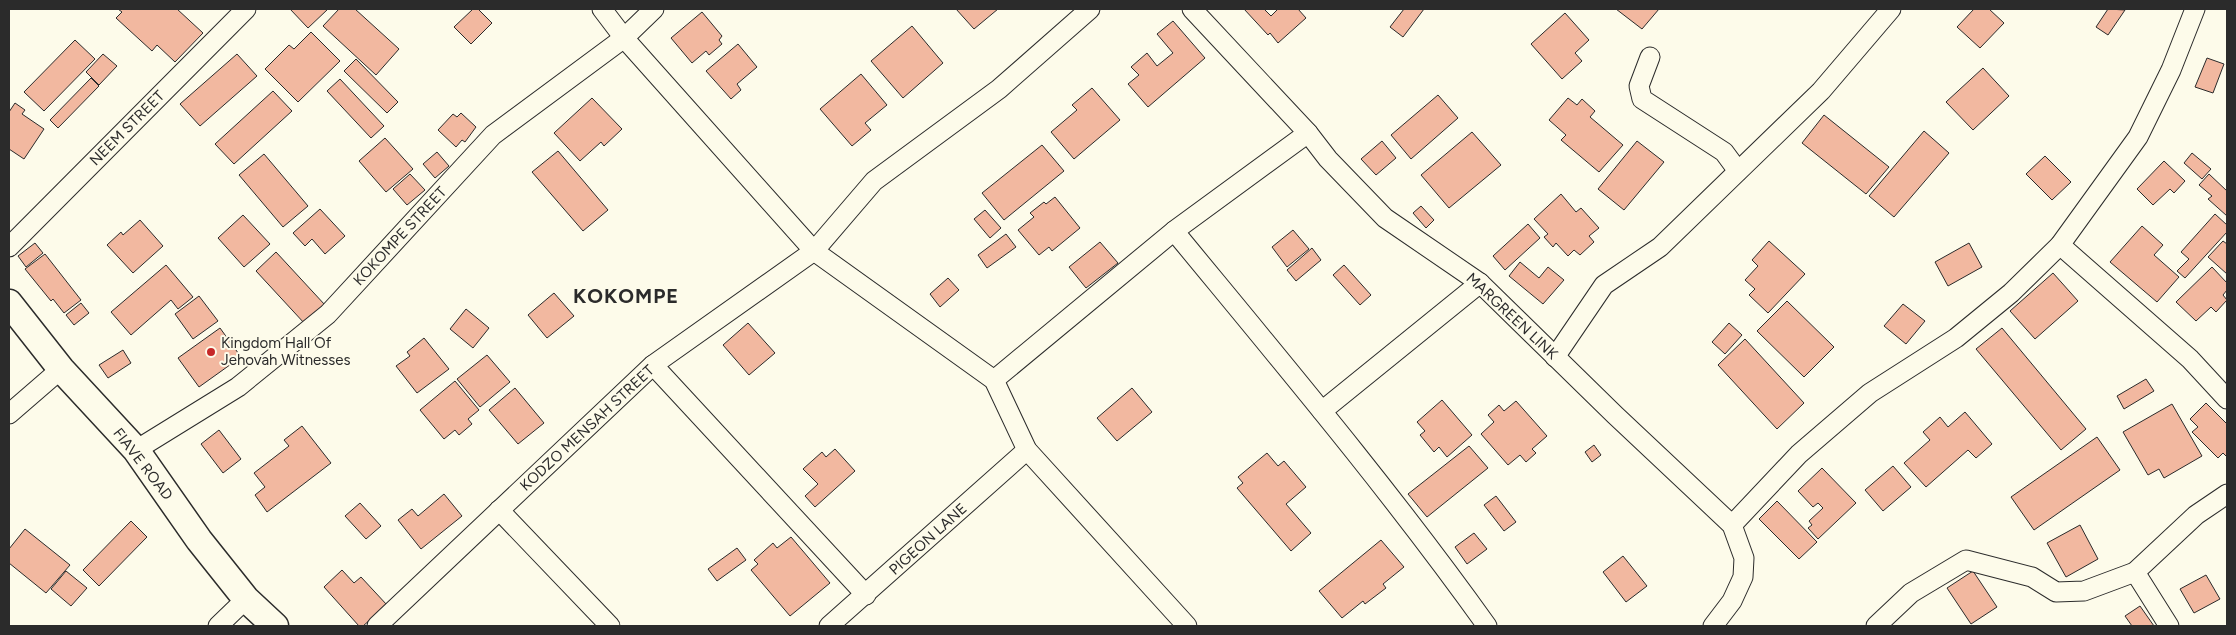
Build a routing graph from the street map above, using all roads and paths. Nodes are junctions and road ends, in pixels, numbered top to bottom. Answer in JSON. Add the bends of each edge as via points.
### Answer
{"nodes":[{"id":1,"x":246,"y":9,"type":"edge"},
{"id":2,"x":602,"y":9,"type":"edge"},
{"id":3,"x":654,"y":9,"type":"edge"},
{"id":4,"x":1090,"y":9,"type":"edge"},
{"id":5,"x":1192,"y":9,"type":"edge"},
{"id":6,"x":1891,"y":9,"type":"edge"},
{"id":7,"x":2195,"y":9,"type":"edge"},
{"id":8,"x":624,"y":38,"type":"junction"},
{"id":9,"x":1650,"y":57,"type":"dead end"},
{"id":10,"x":1308,"y":133,"type":"junction"},
{"id":11,"x":1738,"y":172,"type":"junction"},
{"id":12,"x":1174,"y":231,"type":"junction"},
{"id":13,"x":2060,"y":245,"type":"junction"},
{"id":14,"x":9,"y":247,"type":"edge"},
{"id":15,"x":814,"y":251,"type":"junction"},
{"id":16,"x":1480,"y":283,"type":"junction"},
{"id":17,"x":9,"y":303,"type":"edge"},
{"id":18,"x":1555,"y":357,"type":"junction"},
{"id":19,"x":653,"y":365,"type":"junction"},
{"id":20,"x":62,"y":368,"type":"junction"},
{"id":21,"x":994,"y":380,"type":"junction"},
{"id":22,"x":2227,"y":399,"type":"edge"},
{"id":23,"x":1322,"y":411,"type":"junction"},
{"id":24,"x":9,"y":414,"type":"edge"},
{"id":25,"x":136,"y":450,"type":"junction"},
{"id":26,"x":1027,"y":450,"type":"junction"},
{"id":27,"x":2227,"y":494,"type":"edge"},
{"id":28,"x":499,"y":510,"type":"junction"},
{"id":29,"x":1732,"y":525,"type":"junction"},
{"id":30,"x":2135,"y":572,"type":"junction"},
{"id":31,"x":866,"y":595,"type":"junction"},
{"id":32,"x":246,"y":599,"type":"junction"},
{"id":33,"x":218,"y":626,"type":"edge"},
{"id":34,"x":275,"y":626,"type":"edge"},
{"id":35,"x":377,"y":626,"type":"edge"},
{"id":36,"x":610,"y":626,"type":"edge"},
{"id":37,"x":829,"y":626,"type":"edge"},
{"id":38,"x":1185,"y":626,"type":"edge"},
{"id":39,"x":1487,"y":626,"type":"edge"},
{"id":40,"x":1713,"y":626,"type":"edge"},
{"id":41,"x":1876,"y":626,"type":"edge"},
{"id":42,"x":2170,"y":626,"type":"edge"}],
"edges":[{"from":1,"to":14,"type":"street","name":"NEEM STREET"},
{"from":2,"to":8,"type":"street"},
{"from":3,"to":8,"type":"street","name":"KOKOMPE STREET"},
{"from":4,"to":15,"type":"street","name":"KODZO MENSAH STREET","via":[[999,89],[874,181]]},
{"from":5,"to":10,"type":"street","name":"MARGREEN LINK"},
{"from":6,"to":11,"type":"street","via":[[1821,90]]},
{"from":7,"to":13,"type":"street","via":[[2138,137]]},
{"from":8,"to":15,"type":"street"},
{"from":8,"to":25,"type":"street","name":"KOKOMPE STREET","via":[[493,135],[328,314],[238,387]]},
{"from":9,"to":11,"type":"street","via":[[1639,86],[1642,99],[1724,152]]},
{"from":10,"to":12,"type":"street"},
{"from":10,"to":16,"type":"street","name":"MARGREEN LINK","via":[[1328,159],[1385,218]]},
{"from":11,"to":18,"type":"street","via":[[1660,247],[1604,285]]},
{"from":12,"to":21,"type":"street"},
{"from":12,"to":23,"type":"street"},
{"from":13,"to":22,"type":"street","via":[[2190,360]]},
{"from":13,"to":29,"type":"street","via":[[2011,293],[1956,338],[1870,393],[1799,454]]},
{"from":15,"to":19,"type":"street","name":"KODZO MENSAH STREET"},
{"from":15,"to":21,"type":"street"},
{"from":16,"to":18,"type":"street","name":"MARGREEN LINK"},
{"from":16,"to":23,"type":"street"},
{"from":17,"to":20,"type":"street","name":"FIAVE ROAD"},
{"from":18,"to":29,"type":"street","name":"MARGREEN LINK"},
{"from":19,"to":28,"type":"street","name":"KODZO MENSAH STREET"},
{"from":19,"to":31,"type":"street"},
{"from":20,"to":24,"type":"street"},
{"from":20,"to":25,"type":"street","name":"FIAVE ROAD"},
{"from":21,"to":26,"type":"street"},
{"from":23,"to":39,"type":"street","via":[[1435,554]]},
{"from":25,"to":32,"type":"street","name":"FIAVE ROAD","via":[[199,540]]},
{"from":26,"to":31,"type":"street","name":"PIGEON LANE"},
{"from":26,"to":38,"type":"street"},
{"from":27,"to":30,"type":"street","via":[[2196,515]]},
{"from":28,"to":35,"type":"street","name":"KODZO MENSAH STREET"},
{"from":28,"to":36,"type":"street"},
{"from":29,"to":40,"type":"street","name":"MARGREEN LINK","via":[[1744,558],[1743,577],[1732,600]]},
{"from":30,"to":41,"type":"street","via":[[2084,591],[2056,592],[2032,577],[1966,560],[1911,593]]},
{"from":30,"to":42,"type":"street"},
{"from":31,"to":37,"type":"street","name":"PIGEON LANE"},
{"from":32,"to":33,"type":"street"},
{"from":32,"to":34,"type":"street","name":"FIAVE ROAD"}]}
